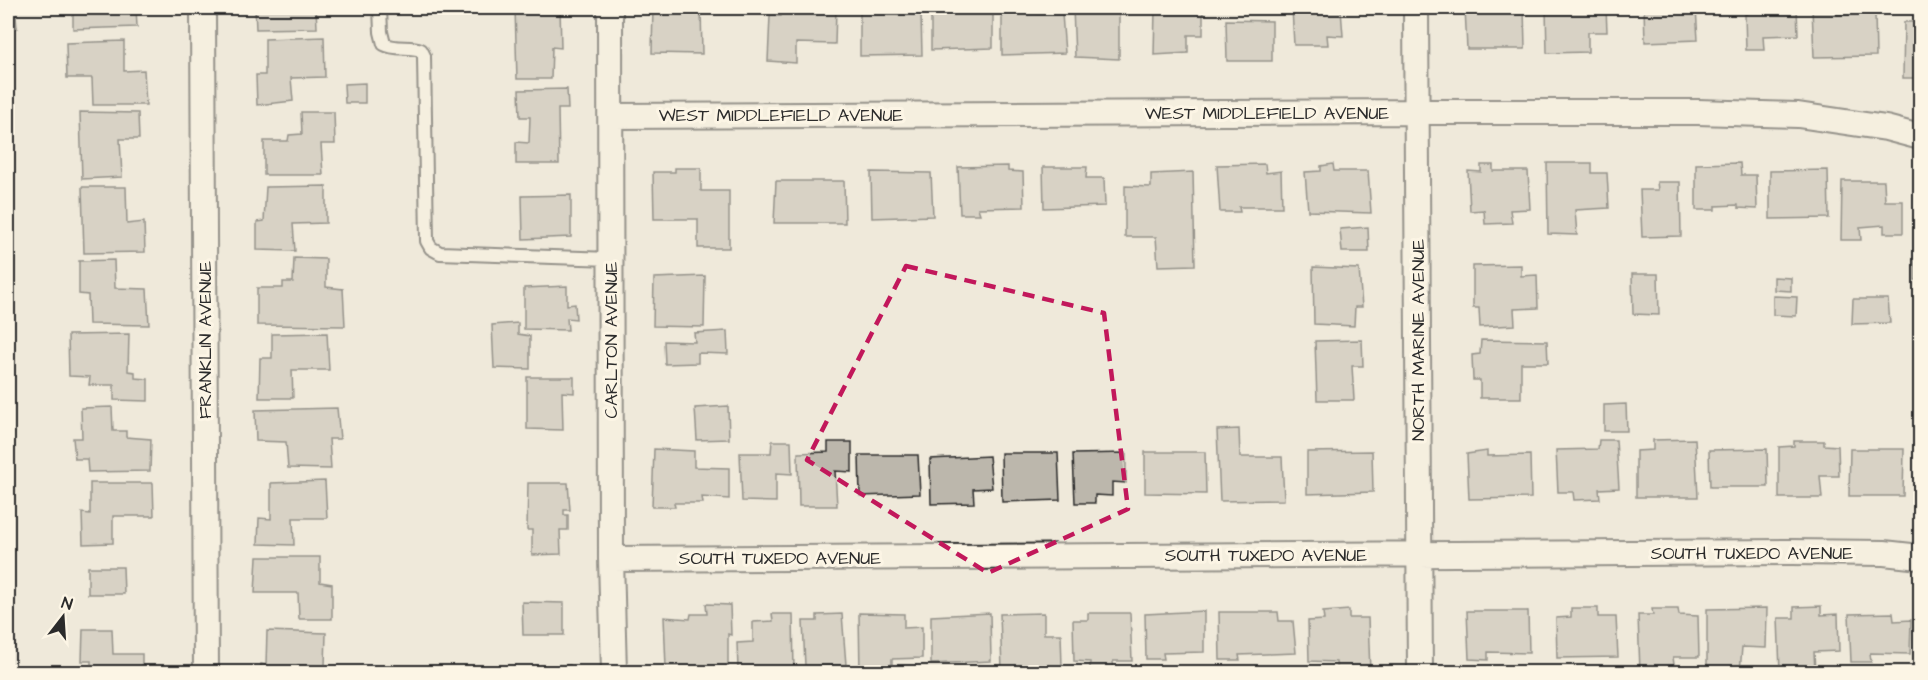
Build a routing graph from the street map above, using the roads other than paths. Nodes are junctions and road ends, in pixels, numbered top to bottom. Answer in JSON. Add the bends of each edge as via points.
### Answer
{"nodes":[{"id":1,"x":203,"y":8,"type":"edge"},
{"id":2,"x":380,"y":8,"type":"edge"},
{"id":3,"x":610,"y":8,"type":"edge"},
{"id":4,"x":1416,"y":8,"type":"edge"},
{"id":5,"x":1417,"y":112,"type":"junction"},
{"id":6,"x":611,"y":116,"type":"junction"},
{"id":7,"x":1920,"y":137,"type":"edge"},
{"id":8,"x":611,"y":259,"type":"junction"},
{"id":9,"x":1419,"y":555,"type":"junction"},
{"id":10,"x":1920,"y":558,"type":"edge"},
{"id":11,"x":611,"y":559,"type":"junction"},
{"id":12,"x":206,"y":672,"type":"edge"},
{"id":13,"x":614,"y":672,"type":"edge"},
{"id":14,"x":1420,"y":672,"type":"edge"}],
"edges":[{"from":1,"to":12,"type":"street","name":"FRANKLIN AVENUE"},
{"from":2,"to":8,"type":"lane","via":[[384,44],[391,48],[413,47],[424,56],[427,241],[431,248],[440,253]]},
{"from":3,"to":6,"type":"street","name":"CARLTON AVENUE"},
{"from":4,"to":5,"type":"street","name":"NORTH MARINE AVENUE"},
{"from":5,"to":6,"type":"street","name":"WEST MIDDLEFIELD AVENUE"},
{"from":5,"to":7,"type":"street","name":"WEST MIDDLEFIELD AVENUE","via":[[1798,115]]},
{"from":5,"to":9,"type":"street","name":"NORTH MARINE AVENUE"},
{"from":6,"to":8,"type":"street","name":"CARLTON AVENUE"},
{"from":8,"to":11,"type":"street","name":"CARLTON AVENUE"},
{"from":9,"to":10,"type":"street","name":"SOUTH TUXEDO AVENUE","via":[[1791,552],[1884,553]]},
{"from":9,"to":11,"type":"street","name":"SOUTH TUXEDO AVENUE"},
{"from":9,"to":14,"type":"street","name":"NORTH MARINE AVENUE"},
{"from":11,"to":13,"type":"street","name":"CARLTON AVENUE"}]}
